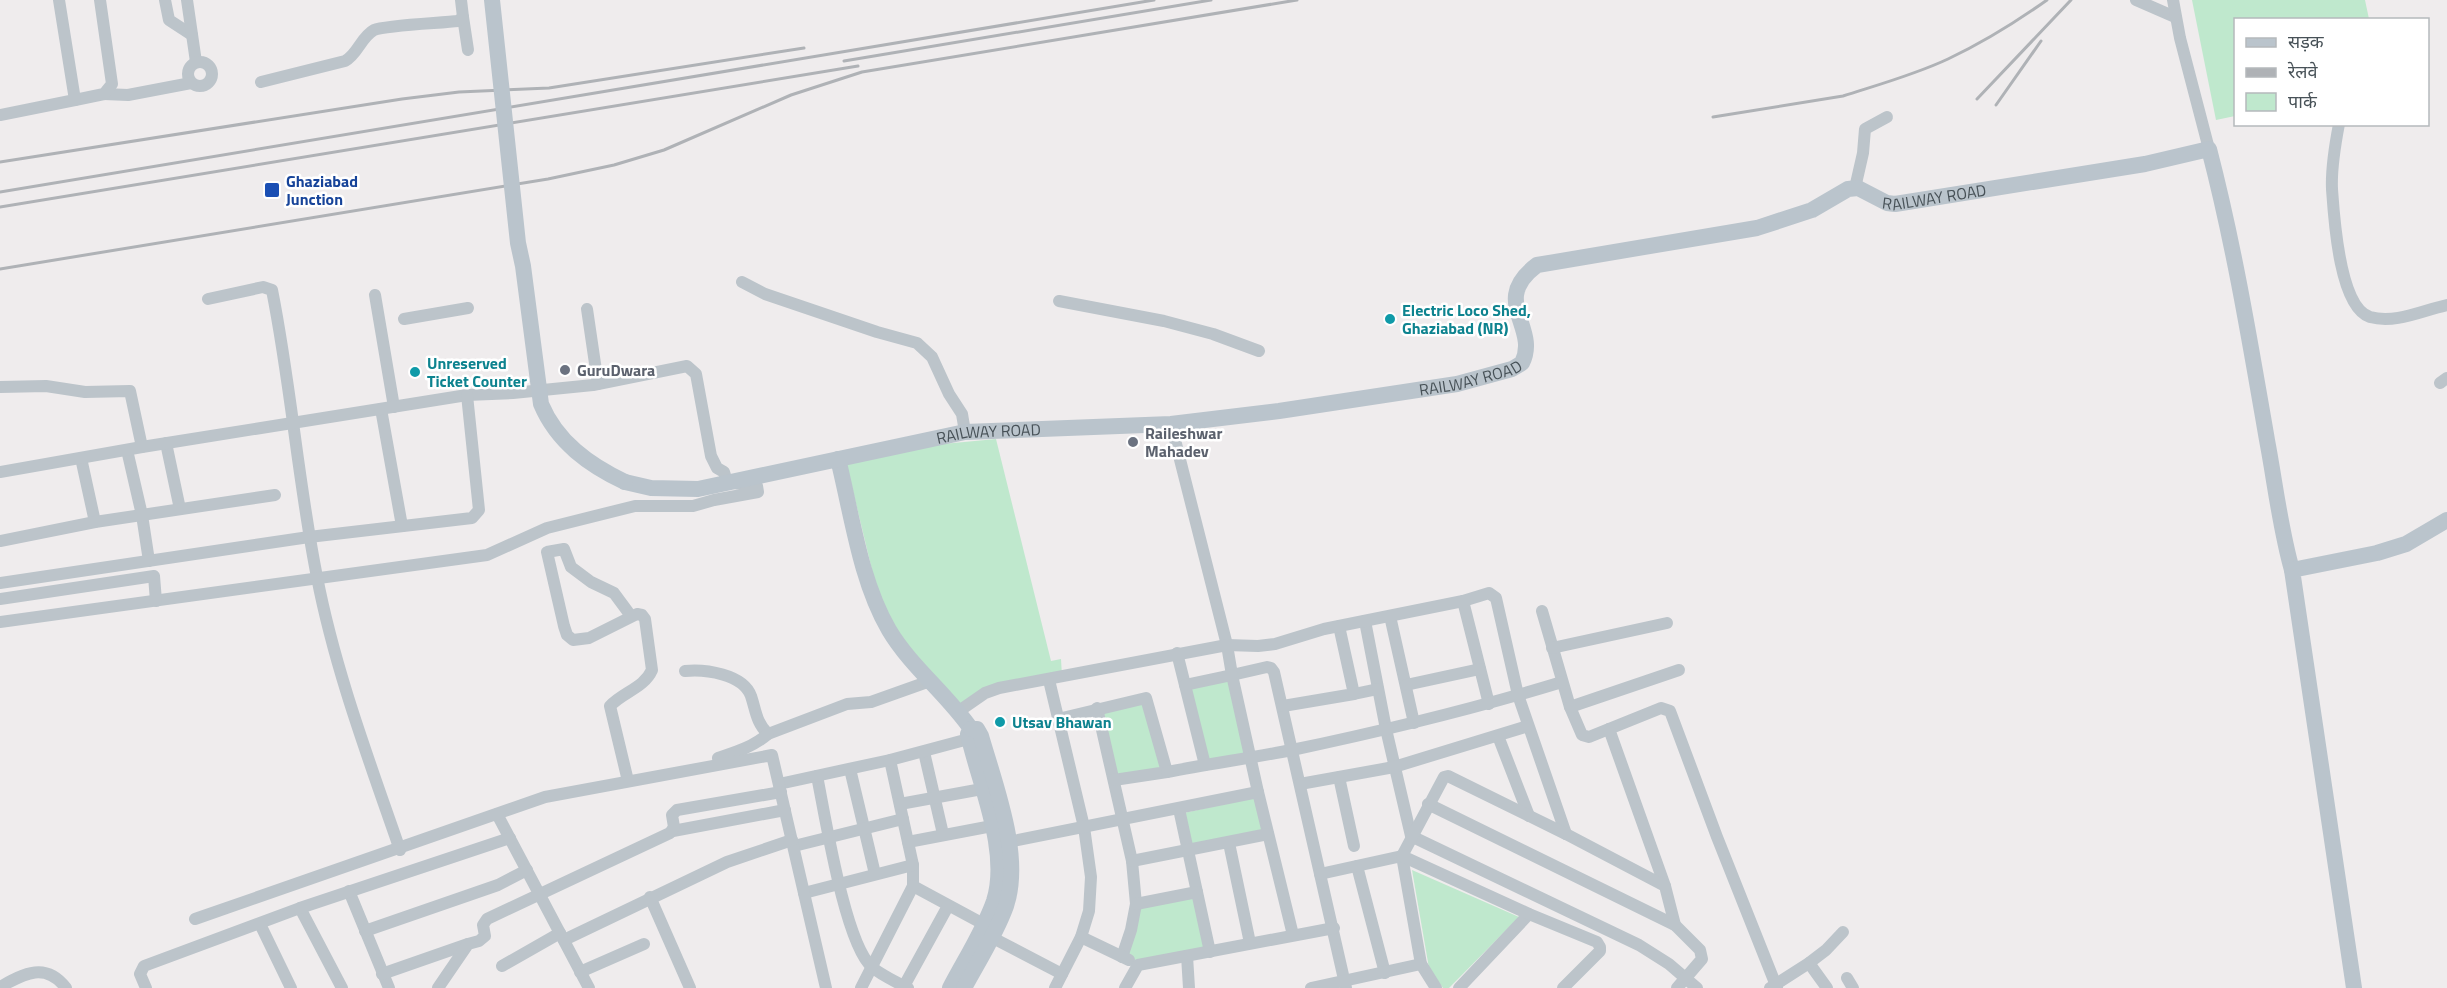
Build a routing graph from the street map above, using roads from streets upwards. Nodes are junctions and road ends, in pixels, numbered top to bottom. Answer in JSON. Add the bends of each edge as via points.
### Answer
{"nodes":[{"id":1,"x":59,"y":0,"type":"edge"},
{"id":2,"x":100,"y":0,"type":"edge"},
{"id":3,"x":165,"y":0,"type":"edge"},
{"id":4,"x":187,"y":0,"type":"edge"},
{"id":5,"x":461,"y":0,"type":"edge"},
{"id":6,"x":492,"y":0,"type":"edge"},
{"id":7,"x":2136,"y":0,"type":"edge"},
{"id":8,"x":2173,"y":0,"type":"edge"},
{"id":9,"x":463,"y":17,"type":"junction"},
{"id":10,"x":2175,"y":17,"type":"junction"},
{"id":11,"x":192,"y":35,"type":"junction"},
{"id":12,"x":468,"y":50,"type":"dead end"},
{"id":13,"x":196,"y":62,"type":"junction"},
{"id":14,"x":261,"y":82,"type":"dead end"},
{"id":15,"x":191,"y":83,"type":"junction"},
{"id":16,"x":104,"y":94,"type":"junction"},
{"id":17,"x":75,"y":100,"type":"junction"},
{"id":18,"x":0,"y":115,"type":"edge"},
{"id":19,"x":1887,"y":117,"type":"dead end"},
{"id":20,"x":2339,"y":126,"type":"edge"},
{"id":21,"x":2209,"y":149,"type":"junction"},
{"id":22,"x":1855,"y":188,"type":"junction"},
{"id":23,"x":742,"y":282,"type":"dead end"},
{"id":24,"x":375,"y":295,"type":"dead end"},
{"id":25,"x":208,"y":299,"type":"dead end"},
{"id":26,"x":1059,"y":301,"type":"dead end"},
{"id":27,"x":2447,"y":305,"type":"edge"},
{"id":28,"x":587,"y":309,"type":"dead end"},
{"id":29,"x":463,"y":312,"type":"dead end"},
{"id":30,"x":403,"y":322,"type":"dead end"},
{"id":31,"x":1258,"y":351,"type":"dead end"},
{"id":32,"x":598,"y":384,"type":"junction"},
{"id":33,"x":0,"y":387,"type":"edge"},
{"id":34,"x":467,"y":395,"type":"junction"},
{"id":35,"x":394,"y":407,"type":"junction"},
{"id":36,"x":381,"y":409,"type":"junction"},
{"id":37,"x":293,"y":422,"type":"junction"},
{"id":38,"x":1171,"y":424,"type":"junction"},
{"id":39,"x":965,"y":432,"type":"junction"},
{"id":40,"x":166,"y":443,"type":"junction"},
{"id":41,"x":142,"y":447,"type":"junction"},
{"id":42,"x":127,"y":450,"type":"junction"},
{"id":43,"x":81,"y":458,"type":"junction"},
{"id":44,"x":838,"y":459,"type":"junction"},
{"id":45,"x":0,"y":472,"type":"edge"},
{"id":46,"x":723,"y":483,"type":"junction"},
{"id":47,"x":275,"y":495,"type":"dead end"},
{"id":48,"x":180,"y":509,"type":"junction"},
{"id":49,"x":142,"y":515,"type":"junction"},
{"id":50,"x":2447,"y":520,"type":"edge"},
{"id":51,"x":95,"y":522,"type":"junction"},
{"id":52,"x":402,"y":526,"type":"junction"},
{"id":53,"x":309,"y":537,"type":"junction"},
{"id":54,"x":0,"y":541,"type":"edge"},
{"id":55,"x":150,"y":561,"type":"junction"},
{"id":56,"x":2292,"y":570,"type":"junction"},
{"id":57,"x":154,"y":576,"type":"junction"},
{"id":58,"x":317,"y":578,"type":"junction"},
{"id":59,"x":0,"y":583,"type":"edge"},
{"id":60,"x":0,"y":599,"type":"edge"},
{"id":61,"x":156,"y":601,"type":"junction"},
{"id":62,"x":1463,"y":601,"type":"junction"},
{"id":63,"x":1542,"y":611,"type":"dead end"},
{"id":64,"x":631,"y":616,"type":"junction"},
{"id":65,"x":1390,"y":616,"type":"junction"},
{"id":66,"x":1365,"y":621,"type":"junction"},
{"id":67,"x":0,"y":622,"type":"edge"},
{"id":68,"x":1667,"y":623,"type":"dead end"},
{"id":69,"x":1339,"y":626,"type":"junction"},
{"id":70,"x":1227,"y":645,"type":"junction"},
{"id":71,"x":1552,"y":648,"type":"junction"},
{"id":72,"x":1177,"y":654,"type":"junction"},
{"id":73,"x":1480,"y":669,"type":"junction"},
{"id":74,"x":1679,"y":670,"type":"dead end"},
{"id":75,"x":685,"y":671,"type":"dead end"},
{"id":76,"x":1232,"y":675,"type":"junction"},
{"id":77,"x":1049,"y":680,"type":"junction"},
{"id":78,"x":930,"y":681,"type":"junction"},
{"id":79,"x":1562,"y":682,"type":"junction"},
{"id":80,"x":1185,"y":685,"type":"junction"},
{"id":81,"x":1406,"y":685,"type":"junction"},
{"id":82,"x":1378,"y":689,"type":"junction"},
{"id":83,"x":1354,"y":694,"type":"junction"},
{"id":84,"x":1518,"y":695,"type":"junction"},
{"id":85,"x":1489,"y":704,"type":"junction"},
{"id":86,"x":1283,"y":706,"type":"junction"},
{"id":87,"x":1570,"y":706,"type":"junction"},
{"id":88,"x":1097,"y":708,"type":"junction"},
{"id":89,"x":959,"y":711,"type":"junction"},
{"id":90,"x":1058,"y":719,"type":"junction"},
{"id":91,"x":1414,"y":723,"type":"junction"},
{"id":92,"x":1528,"y":726,"type":"junction"},
{"id":93,"x":1386,"y":729,"type":"junction"},
{"id":94,"x":1609,"y":729,"type":"junction"},
{"id":95,"x":768,"y":734,"type":"junction"},
{"id":96,"x":975,"y":734,"type":"junction"},
{"id":97,"x":1498,"y":736,"type":"junction"},
{"id":98,"x":1293,"y":750,"type":"junction"},
{"id":99,"x":924,"y":752,"type":"junction"},
{"id":100,"x":1252,"y":757,"type":"junction"},
{"id":101,"x":890,"y":760,"type":"junction"},
{"id":102,"x":1205,"y":765,"type":"junction"},
{"id":103,"x":1394,"y":767,"type":"junction"},
{"id":104,"x":850,"y":769,"type":"junction"},
{"id":105,"x":1167,"y":772,"type":"junction"},
{"id":106,"x":817,"y":776,"type":"junction"},
{"id":107,"x":647,"y":777,"type":"junction"},
{"id":108,"x":1339,"y":777,"type":"junction"},
{"id":109,"x":1114,"y":780,"type":"junction"},
{"id":110,"x":627,"y":781,"type":"junction"},
{"id":111,"x":1300,"y":784,"type":"junction"},
{"id":112,"x":780,"y":788,"type":"junction"},
{"id":113,"x":982,"y":789,"type":"junction"},
{"id":114,"x":1258,"y":792,"type":"junction"},
{"id":115,"x":934,"y":798,"type":"junction"},
{"id":116,"x":900,"y":804,"type":"junction"},
{"id":117,"x":1428,"y":804,"type":"junction"},
{"id":118,"x":1179,"y":809,"type":"junction"},
{"id":119,"x":785,"y":810,"type":"junction"},
{"id":120,"x":497,"y":814,"type":"junction"},
{"id":121,"x":1528,"y":816,"type":"junction"},
{"id":122,"x":903,"y":819,"type":"junction"},
{"id":123,"x":1124,"y":820,"type":"junction"},
{"id":124,"x":992,"y":826,"type":"junction"},
{"id":125,"x":865,"y":828,"type":"junction"},
{"id":126,"x":1084,"y":828,"type":"junction"},
{"id":127,"x":673,"y":831,"type":"junction"},
{"id":128,"x":943,"y":834,"type":"junction"},
{"id":129,"x":1268,"y":834,"type":"junction"},
{"id":130,"x":1566,"y":834,"type":"junction"},
{"id":131,"x":1411,"y":836,"type":"junction"},
{"id":132,"x":830,"y":837,"type":"junction"},
{"id":133,"x":510,"y":838,"type":"junction"},
{"id":134,"x":908,"y":842,"type":"junction"},
{"id":135,"x":793,"y":843,"type":"junction"},
{"id":136,"x":1003,"y":843,"type":"junction"},
{"id":137,"x":1229,"y":843,"type":"junction"},
{"id":138,"x":1354,"y":846,"type":"dead end"},
{"id":139,"x":400,"y":850,"type":"junction"},
{"id":140,"x":1189,"y":851,"type":"junction"},
{"id":141,"x":1402,"y":856,"type":"junction"},
{"id":142,"x":1132,"y":861,"type":"junction"},
{"id":143,"x":913,"y":865,"type":"junction"},
{"id":144,"x":1357,"y":866,"type":"junction"},
{"id":145,"x":527,"y":870,"type":"junction"},
{"id":146,"x":875,"y":874,"type":"junction"},
{"id":147,"x":1320,"y":874,"type":"junction"},
{"id":148,"x":839,"y":882,"type":"junction"},
{"id":149,"x":913,"y":886,"type":"junction"},
{"id":150,"x":1665,"y":886,"type":"junction"},
{"id":151,"x":350,"y":891,"type":"junction"},
{"id":152,"x":1197,"y":892,"type":"junction"},
{"id":153,"x":804,"y":893,"type":"junction"},
{"id":154,"x":540,"y":896,"type":"junction"},
{"id":155,"x":650,"y":897,"type":"junction"},
{"id":156,"x":1136,"y":904,"type":"junction"},
{"id":157,"x":948,"y":906,"type":"junction"},
{"id":158,"x":300,"y":908,"type":"junction"},
{"id":159,"x":1529,"y":914,"type":"junction"},
{"id":160,"x":195,"y":919,"type":"dead end"},
{"id":161,"x":260,"y":924,"type":"junction"},
{"id":162,"x":1675,"y":924,"type":"junction"},
{"id":163,"x":1334,"y":928,"type":"junction"},
{"id":164,"x":989,"y":930,"type":"junction"},
{"id":165,"x":365,"y":931,"type":"junction"},
{"id":166,"x":1843,"y":932,"type":"dead end"},
{"id":167,"x":1293,"y":935,"type":"junction"},
{"id":168,"x":562,"y":936,"type":"junction"},
{"id":169,"x":1081,"y":937,"type":"junction"},
{"id":170,"x":1250,"y":943,"type":"junction"},
{"id":171,"x":468,"y":944,"type":"junction"},
{"id":172,"x":644,"y":944,"type":"dead end"},
{"id":173,"x":1210,"y":952,"type":"junction"},
{"id":174,"x":1187,"y":956,"type":"junction"},
{"id":175,"x":1122,"y":957,"type":"junction"},
{"id":176,"x":1809,"y":963,"type":"junction"},
{"id":177,"x":1421,"y":964,"type":"junction"},
{"id":178,"x":1138,"y":965,"type":"junction"},
{"id":179,"x":502,"y":966,"type":"dead end"},
{"id":180,"x":872,"y":967,"type":"junction"},
{"id":181,"x":580,"y":972,"type":"junction"},
{"id":182,"x":1385,"y":973,"type":"junction"},
{"id":183,"x":382,"y":974,"type":"junction"},
{"id":184,"x":1062,"y":974,"type":"junction"},
{"id":185,"x":1687,"y":979,"type":"junction"},
{"id":186,"x":1346,"y":985,"type":"edge"},
{"id":187,"x":0,"y":987,"type":"edge"},
{"id":188,"x":905,"y":987,"type":"edge"},
{"id":189,"x":1774,"y":987,"type":"edge"},
{"id":190,"x":66,"y":988,"type":"edge"},
{"id":191,"x":146,"y":988,"type":"edge"},
{"id":192,"x":291,"y":988,"type":"edge"},
{"id":193,"x":342,"y":988,"type":"edge"},
{"id":194,"x":389,"y":988,"type":"edge"},
{"id":195,"x":438,"y":988,"type":"edge"},
{"id":196,"x":588,"y":988,"type":"edge"},
{"id":197,"x":690,"y":988,"type":"edge"},
{"id":198,"x":826,"y":988,"type":"edge"},
{"id":199,"x":861,"y":988,"type":"edge"},
{"id":200,"x":950,"y":988,"type":"edge"},
{"id":201,"x":964,"y":988,"type":"edge"},
{"id":202,"x":1054,"y":988,"type":"edge"},
{"id":203,"x":1125,"y":988,"type":"edge"},
{"id":204,"x":1189,"y":988,"type":"edge"},
{"id":205,"x":1311,"y":988,"type":"edge"},
{"id":206,"x":1436,"y":988,"type":"edge"},
{"id":207,"x":1460,"y":988,"type":"edge"},
{"id":208,"x":1563,"y":988,"type":"edge"},
{"id":209,"x":1677,"y":988,"type":"edge"},
{"id":210,"x":1697,"y":988,"type":"edge"},
{"id":211,"x":1827,"y":988,"type":"edge"},
{"id":212,"x":2354,"y":988,"type":"edge"}],
"edges":[{"from":1,"to":17,"type":"street"},
{"from":2,"to":16,"type":"street","via":[[112,78]]},
{"from":3,"to":11,"type":"street","via":[[170,20]]},
{"from":4,"to":11,"type":"street"},
{"from":5,"to":9,"type":"street"},
{"from":6,"to":46,"type":"street","name":"RAILWAY ROAD","bridge":true,"via":[[518,243],[539,396],[547,417],[582,457],[625,482],[651,488],[698,489]]},
{"from":7,"to":10,"type":"street"},
{"from":8,"to":10,"type":"street"},
{"from":9,"to":12,"type":"street"},
{"from":9,"to":14,"type":"street","via":[[458,21],[377,29],[345,61]]},
{"from":10,"to":21,"type":"street"},
{"from":11,"to":13,"type":"street"},
{"from":13,"to":15,"type":"street","via":[[188,68]]},
{"from":13,"to":15,"type":"street","via":[[208,64],[215,82],[202,87]]},
{"from":15,"to":16,"type":"street","via":[[128,95]]},
{"from":16,"to":17,"type":"street"},
{"from":17,"to":18,"type":"street"},
{"from":19,"to":22,"type":"street","via":[[1864,129]]},
{"from":20,"to":27,"type":"street","via":[[2332,188],[2340,262],[2360,311],[2371,317],[2396,318]]},
{"from":21,"to":22,"type":"street","name":"RAILWAY ROAD","via":[[2145,164],[1895,204]]},
{"from":21,"to":56,"type":"street","via":[[2246,309]]},
{"from":22,"to":38,"type":"street","name":"RAILWAY ROAD","via":[[1812,210],[1757,228],[1537,265],[1518,284],[1519,322],[1528,346],[1522,363],[1512,369],[1397,395]]},
{"from":23,"to":39,"type":"street","via":[[765,294],[917,343],[933,357],[962,414]]},
{"from":24,"to":35,"type":"street"},
{"from":25,"to":37,"type":"street","via":[[262,287],[272,290]]},
{"from":26,"to":31,"type":"street","via":[[1164,321]]},
{"from":28,"to":32,"type":"street"},
{"from":29,"to":30,"type":"street"},
{"from":32,"to":34,"type":"street"},
{"from":32,"to":46,"type":"street","via":[[691,368],[696,374],[711,456],[724,472]]},
{"from":33,"to":41,"type":"street","via":[[130,391]]},
{"from":34,"to":35,"type":"street"},
{"from":34,"to":52,"type":"street","via":[[479,510],[472,518]]},
{"from":35,"to":36,"type":"street"},
{"from":36,"to":37,"type":"street"},
{"from":36,"to":52,"type":"street"},
{"from":37,"to":40,"type":"street"},
{"from":37,"to":53,"type":"street"},
{"from":38,"to":39,"type":"street","name":"RAILWAY ROAD"},
{"from":38,"to":70,"type":"street"},
{"from":39,"to":44,"type":"street","name":"RAILWAY ROAD"},
{"from":40,"to":41,"type":"street"},
{"from":40,"to":48,"type":"street"},
{"from":41,"to":42,"type":"street"},
{"from":42,"to":43,"type":"street"},
{"from":42,"to":49,"type":"street"},
{"from":43,"to":45,"type":"street"},
{"from":43,"to":51,"type":"street"},
{"from":44,"to":46,"type":"street","name":"RAILWAY ROAD"},
{"from":44,"to":78,"type":"street","via":[[873,592],[890,630]]},
{"from":46,"to":58,"type":"street","via":[[757,486],[758,492],[693,506],[634,506],[547,528],[486,555]]},
{"from":47,"to":48,"type":"street"},
{"from":48,"to":49,"type":"street"},
{"from":49,"to":51,"type":"street"},
{"from":49,"to":55,"type":"street"},
{"from":50,"to":56,"type":"street","via":[[2406,544]]},
{"from":51,"to":54,"type":"street"},
{"from":52,"to":53,"type":"street"},
{"from":53,"to":55,"type":"street"},
{"from":53,"to":58,"type":"street"},
{"from":55,"to":57,"type":"street"},
{"from":55,"to":59,"type":"street"},
{"from":56,"to":212,"type":"street"},
{"from":57,"to":60,"type":"street"},
{"from":57,"to":61,"type":"street"},
{"from":58,"to":61,"type":"street"},
{"from":58,"to":139,"type":"street","via":[[339,671]]},
{"from":61,"to":67,"type":"street"},
{"from":62,"to":65,"type":"street"},
{"from":62,"to":73,"type":"street"},
{"from":62,"to":84,"type":"street","via":[[1489,593],[1496,598]]},
{"from":63,"to":71,"type":"street"},
{"from":64,"to":64,"type":"street","via":[[580,641],[573,640],[567,635],[547,552],[564,549],[571,567],[614,593]]},
{"from":64,"to":110,"type":"street","via":[[642,615],[645,619],[652,670],[643,682],[610,706]]},
{"from":65,"to":66,"type":"street"},
{"from":65,"to":81,"type":"street"},
{"from":66,"to":69,"type":"street"},
{"from":66,"to":82,"type":"street"},
{"from":68,"to":71,"type":"street"},
{"from":69,"to":70,"type":"street","via":[[1275,644]]},
{"from":69,"to":83,"type":"street"},
{"from":70,"to":72,"type":"street"},
{"from":70,"to":76,"type":"street"},
{"from":71,"to":79,"type":"street"},
{"from":72,"to":77,"type":"street"},
{"from":72,"to":80,"type":"street"},
{"from":73,"to":81,"type":"street"},
{"from":73,"to":85,"type":"street"},
{"from":74,"to":87,"type":"street"},
{"from":75,"to":95,"type":"street","via":[[700,669],[739,682],[750,694],[759,725]]},
{"from":76,"to":80,"type":"street"},
{"from":76,"to":86,"type":"street","via":[[1271,668]]},
{"from":76,"to":100,"type":"street"},
{"from":77,"to":89,"type":"street","via":[[999,688]]},
{"from":77,"to":90,"type":"street"},
{"from":78,"to":89,"type":"street"},
{"from":78,"to":95,"type":"street","via":[[871,702],[847,704]]},
{"from":79,"to":84,"type":"street"},
{"from":79,"to":87,"type":"street"},
{"from":80,"to":102,"type":"street"},
{"from":81,"to":91,"type":"street"},
{"from":82,"to":83,"type":"street"},
{"from":82,"to":93,"type":"street"},
{"from":83,"to":86,"type":"street"},
{"from":84,"to":85,"type":"street"},
{"from":84,"to":92,"type":"street"},
{"from":85,"to":91,"type":"street"},
{"from":86,"to":98,"type":"street"},
{"from":87,"to":94,"type":"street","via":[[1585,737]]},
{"from":88,"to":90,"type":"street"},
{"from":88,"to":105,"type":"street","via":[[1146,698]]},
{"from":88,"to":109,"type":"street"},
{"from":89,"to":96,"type":"street"},
{"from":90,"to":126,"type":"street"},
{"from":91,"to":93,"type":"street"},
{"from":92,"to":97,"type":"street"},
{"from":92,"to":130,"type":"street"},
{"from":93,"to":98,"type":"street"},
{"from":93,"to":103,"type":"street"},
{"from":94,"to":150,"type":"street"},
{"from":94,"to":189,"type":"street","via":[[1661,708],[1670,711]]},
{"from":95,"to":107,"type":"street","via":[[745,749]]},
{"from":96,"to":99,"type":"street"},
{"from":96,"to":113,"type":"street"},
{"from":96,"to":136,"type":"street"},
{"from":97,"to":103,"type":"street"},
{"from":97,"to":121,"type":"street"},
{"from":98,"to":100,"type":"street"},
{"from":98,"to":111,"type":"street"},
{"from":99,"to":101,"type":"street"},
{"from":99,"to":115,"type":"street"},
{"from":100,"to":102,"type":"street"},
{"from":100,"to":114,"type":"street"},
{"from":101,"to":104,"type":"street"},
{"from":101,"to":116,"type":"street"},
{"from":102,"to":105,"type":"street"},
{"from":103,"to":108,"type":"street"},
{"from":103,"to":131,"type":"street"},
{"from":104,"to":106,"type":"street"},
{"from":104,"to":125,"type":"street"},
{"from":105,"to":109,"type":"street"},
{"from":106,"to":112,"type":"street"},
{"from":106,"to":132,"type":"street"},
{"from":107,"to":110,"type":"street"},
{"from":107,"to":112,"type":"street","via":[[772,755]]},
{"from":108,"to":111,"type":"street"},
{"from":108,"to":138,"type":"street"},
{"from":109,"to":123,"type":"street"},
{"from":110,"to":120,"type":"street","via":[[545,797]]},
{"from":111,"to":147,"type":"street"},
{"from":112,"to":119,"type":"street"},
{"from":112,"to":127,"type":"street","via":[[676,810],[672,815]]},
{"from":113,"to":115,"type":"street"},
{"from":113,"to":124,"type":"street"},
{"from":114,"to":118,"type":"street"},
{"from":114,"to":129,"type":"street"},
{"from":115,"to":116,"type":"street"},
{"from":115,"to":128,"type":"street"},
{"from":116,"to":122,"type":"street"},
{"from":117,"to":121,"type":"street","via":[[1448,776]]},
{"from":117,"to":131,"type":"street"},
{"from":117,"to":162,"type":"street"},
{"from":118,"to":123,"type":"street"},
{"from":118,"to":140,"type":"street"},
{"from":119,"to":127,"type":"street"},
{"from":119,"to":135,"type":"street"},
{"from":120,"to":133,"type":"street"},
{"from":120,"to":139,"type":"street"},
{"from":121,"to":130,"type":"street"},
{"from":122,"to":125,"type":"street"},
{"from":122,"to":134,"type":"street"},
{"from":123,"to":126,"type":"street"},
{"from":123,"to":142,"type":"street"},
{"from":124,"to":128,"type":"street"},
{"from":124,"to":136,"type":"street"},
{"from":125,"to":132,"type":"street"},
{"from":125,"to":146,"type":"street"},
{"from":126,"to":136,"type":"street"},
{"from":126,"to":169,"type":"street","via":[[1091,877],[1089,911]]},
{"from":127,"to":154,"type":"street"},
{"from":128,"to":134,"type":"street"},
{"from":129,"to":137,"type":"street"},
{"from":129,"to":167,"type":"street"},
{"from":130,"to":150,"type":"street"},
{"from":131,"to":141,"type":"street"},
{"from":131,"to":185,"type":"street","via":[[1639,945]]},
{"from":132,"to":135,"type":"street"},
{"from":132,"to":148,"type":"street"},
{"from":133,"to":145,"type":"street"},
{"from":133,"to":151,"type":"street"},
{"from":134,"to":143,"type":"street"},
{"from":135,"to":153,"type":"street"},
{"from":135,"to":155,"type":"street","via":[[727,862]]},
{"from":136,"to":164,"type":"street","via":[[1011,884],[1005,906]]},
{"from":137,"to":140,"type":"street"},
{"from":137,"to":170,"type":"street"},
{"from":139,"to":160,"type":"street"},
{"from":140,"to":142,"type":"street"},
{"from":140,"to":152,"type":"street"},
{"from":141,"to":144,"type":"street"},
{"from":141,"to":159,"type":"street"},
{"from":141,"to":177,"type":"street"},
{"from":142,"to":156,"type":"street"},
{"from":143,"to":146,"type":"street"},
{"from":143,"to":149,"type":"street"},
{"from":144,"to":147,"type":"street"},
{"from":144,"to":182,"type":"street"},
{"from":145,"to":154,"type":"street"},
{"from":145,"to":165,"type":"street","via":[[498,885]]},
{"from":146,"to":148,"type":"street"},
{"from":147,"to":163,"type":"street"},
{"from":148,"to":153,"type":"street"},
{"from":148,"to":180,"type":"street","via":[[858,948]]},
{"from":149,"to":157,"type":"street"},
{"from":149,"to":180,"type":"street"},
{"from":150,"to":162,"type":"street"},
{"from":151,"to":158,"type":"street"},
{"from":151,"to":165,"type":"street"},
{"from":152,"to":156,"type":"street"},
{"from":152,"to":173,"type":"street"},
{"from":153,"to":198,"type":"street"},
{"from":154,"to":168,"type":"street"},
{"from":154,"to":171,"type":"street","via":[[486,919],[483,939]]},
{"from":155,"to":168,"type":"street"},
{"from":155,"to":197,"type":"street"},
{"from":156,"to":175,"type":"street"},
{"from":157,"to":164,"type":"street"},
{"from":157,"to":188,"type":"street"},
{"from":158,"to":161,"type":"street"},
{"from":158,"to":193,"type":"street"},
{"from":159,"to":207,"type":"street"},
{"from":159,"to":208,"type":"street","via":[[1597,942],[1600,947]]},
{"from":161,"to":191,"type":"street","via":[[144,966],[140,974]]},
{"from":161,"to":192,"type":"street"},
{"from":162,"to":185,"type":"street","via":[[1700,950],[1702,959]]},
{"from":163,"to":167,"type":"street"},
{"from":163,"to":186,"type":"street"},
{"from":164,"to":184,"type":"street"},
{"from":164,"to":200,"type":"street"},
{"from":164,"to":201,"type":"street"},
{"from":165,"to":183,"type":"street"},
{"from":166,"to":176,"type":"street"},
{"from":167,"to":170,"type":"street"},
{"from":168,"to":179,"type":"street"},
{"from":168,"to":181,"type":"street"},
{"from":169,"to":175,"type":"street"},
{"from":169,"to":184,"type":"street"},
{"from":170,"to":173,"type":"street"},
{"from":171,"to":183,"type":"street"},
{"from":171,"to":195,"type":"street"},
{"from":172,"to":181,"type":"street"},
{"from":173,"to":174,"type":"street"},
{"from":174,"to":178,"type":"street"},
{"from":174,"to":204,"type":"street"},
{"from":175,"to":178,"type":"street"},
{"from":176,"to":189,"type":"street"},
{"from":176,"to":211,"type":"street"},
{"from":177,"to":182,"type":"street"},
{"from":177,"to":206,"type":"street"},
{"from":178,"to":203,"type":"street"},
{"from":180,"to":188,"type":"street"},
{"from":180,"to":199,"type":"street"},
{"from":181,"to":196,"type":"street"},
{"from":182,"to":186,"type":"street"},
{"from":183,"to":194,"type":"street"},
{"from":184,"to":202,"type":"street"},
{"from":185,"to":209,"type":"street"},
{"from":185,"to":210,"type":"street"},
{"from":186,"to":205,"type":"street"},
{"from":187,"to":190,"type":"street","via":[[34,972],[49,973]]}]}
